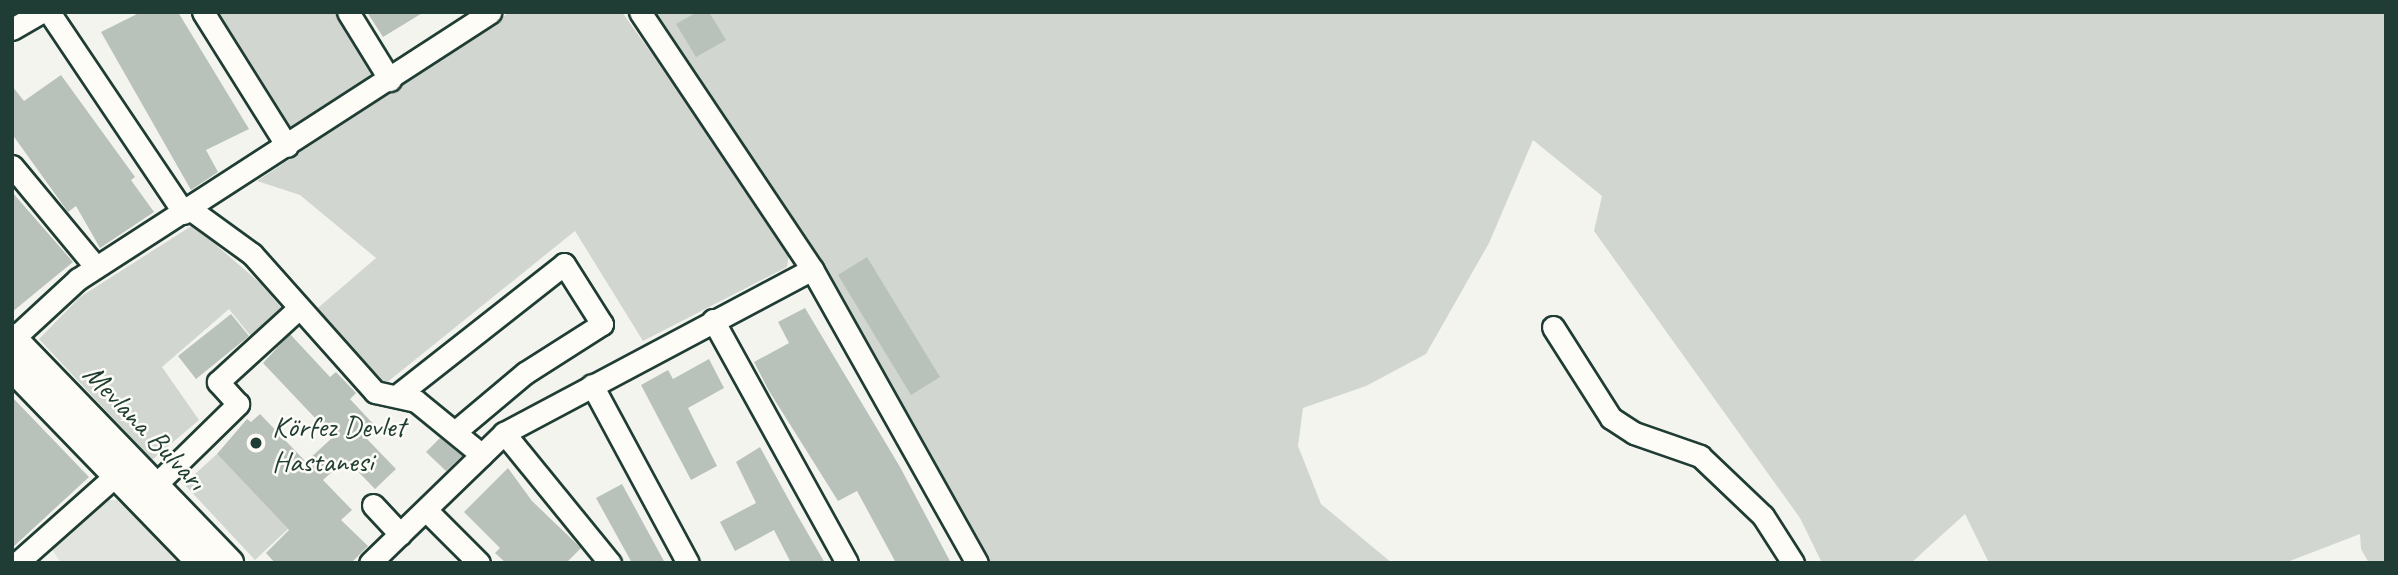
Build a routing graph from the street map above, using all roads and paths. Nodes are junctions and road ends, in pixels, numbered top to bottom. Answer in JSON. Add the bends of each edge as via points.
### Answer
{"nodes":[{"id":1,"x":41,"y":12,"type":"edge"},
{"id":2,"x":49,"y":12,"type":"edge"},
{"id":3,"x":203,"y":12,"type":"edge"},
{"id":4,"x":348,"y":12,"type":"edge"},
{"id":5,"x":490,"y":12,"type":"edge"},
{"id":6,"x":640,"y":12,"type":"edge"},
{"id":7,"x":12,"y":29,"type":"edge"},
{"id":8,"x":390,"y":79,"type":"junction"},
{"id":9,"x":287,"y":146,"type":"junction"},
{"id":10,"x":12,"y":166,"type":"edge"},
{"id":11,"x":187,"y":211,"type":"junction"},
{"id":12,"x":96,"y":267,"type":"junction"},
{"id":13,"x":812,"y":268,"type":"junction"},
{"id":14,"x":299,"y":308,"type":"junction"},
{"id":15,"x":713,"y":320,"type":"junction"},
{"id":16,"x":1553,"y":327,"type":"dead end"},
{"id":17,"x":13,"y":337,"type":"edge"},
{"id":18,"x":12,"y":368,"type":"edge"},
{"id":19,"x":593,"y":385,"type":"junction"},
{"id":20,"x":399,"y":394,"type":"junction"},
{"id":21,"x":457,"y":430,"type":"junction"},
{"id":22,"x":504,"y":433,"type":"junction"},
{"id":23,"x":482,"y":455,"type":"junction"},
{"id":24,"x":116,"y":475,"type":"junction"},
{"id":25,"x":148,"y":492,"type":"junction"},
{"id":26,"x":373,"y":505,"type":"dead end"},
{"id":27,"x":426,"y":510,"type":"junction"},
{"id":28,"x":400,"y":534,"type":"junction"},
{"id":29,"x":42,"y":554,"type":"edge"},
{"id":30,"x":17,"y":563,"type":"edge"},
{"id":31,"x":201,"y":563,"type":"edge"},
{"id":32,"x":230,"y":563,"type":"edge"},
{"id":33,"x":370,"y":563,"type":"edge"},
{"id":34,"x":479,"y":563,"type":"edge"},
{"id":35,"x":610,"y":563,"type":"edge"},
{"id":36,"x":688,"y":563,"type":"edge"},
{"id":37,"x":847,"y":563,"type":"edge"},
{"id":38,"x":977,"y":563,"type":"edge"},
{"id":39,"x":1793,"y":563,"type":"edge"}],
"edges":[{"from":1,"to":7,"type":"street"},
{"from":2,"to":11,"type":"street"},
{"from":3,"to":9,"type":"street"},
{"from":4,"to":8,"type":"street"},
{"from":5,"to":8,"type":"street"},
{"from":6,"to":13,"type":"street"},
{"from":8,"to":9,"type":"street"},
{"from":9,"to":11,"type":"street"},
{"from":10,"to":12,"type":"street"},
{"from":11,"to":12,"type":"street"},
{"from":11,"to":14,"type":"street","via":[[252,254]]},
{"from":12,"to":17,"type":"street","via":[[63,290]]},
{"from":13,"to":15,"type":"street"},
{"from":13,"to":38,"type":"street"},
{"from":14,"to":20,"type":"street","via":[[375,393]]},
{"from":14,"to":25,"type":"street","via":[[218,382],[238,404]]},
{"from":15,"to":19,"type":"street"},
{"from":15,"to":37,"type":"street"},
{"from":16,"to":39,"type":"street","via":[[1612,418],[1634,433],[1700,456],[1763,516]]},
{"from":17,"to":25,"type":"main road","name":"Mevlana Bulvarı"},
{"from":18,"to":24,"type":"main road","name":"Mevlana Bulvarı"},
{"from":19,"to":22,"type":"street"},
{"from":19,"to":36,"type":"street"},
{"from":20,"to":21,"type":"street"},
{"from":20,"to":21,"type":"street","via":[[564,264],[602,324],[526,373]]},
{"from":21,"to":23,"type":"street"},
{"from":22,"to":23,"type":"street"},
{"from":22,"to":35,"type":"street"},
{"from":23,"to":27,"type":"street"},
{"from":24,"to":25,"type":"main road","name":"Mevlana Bulvarı"},
{"from":24,"to":29,"type":"street"},
{"from":25,"to":31,"type":"main road","name":"Mevlana Bulvarı"},
{"from":25,"to":32,"type":"main road","name":"Mevlana Bulvarı"},
{"from":26,"to":28,"type":"street"},
{"from":27,"to":28,"type":"street"},
{"from":27,"to":34,"type":"street"},
{"from":28,"to":33,"type":"street"},
{"from":29,"to":30,"type":"street"}]}
